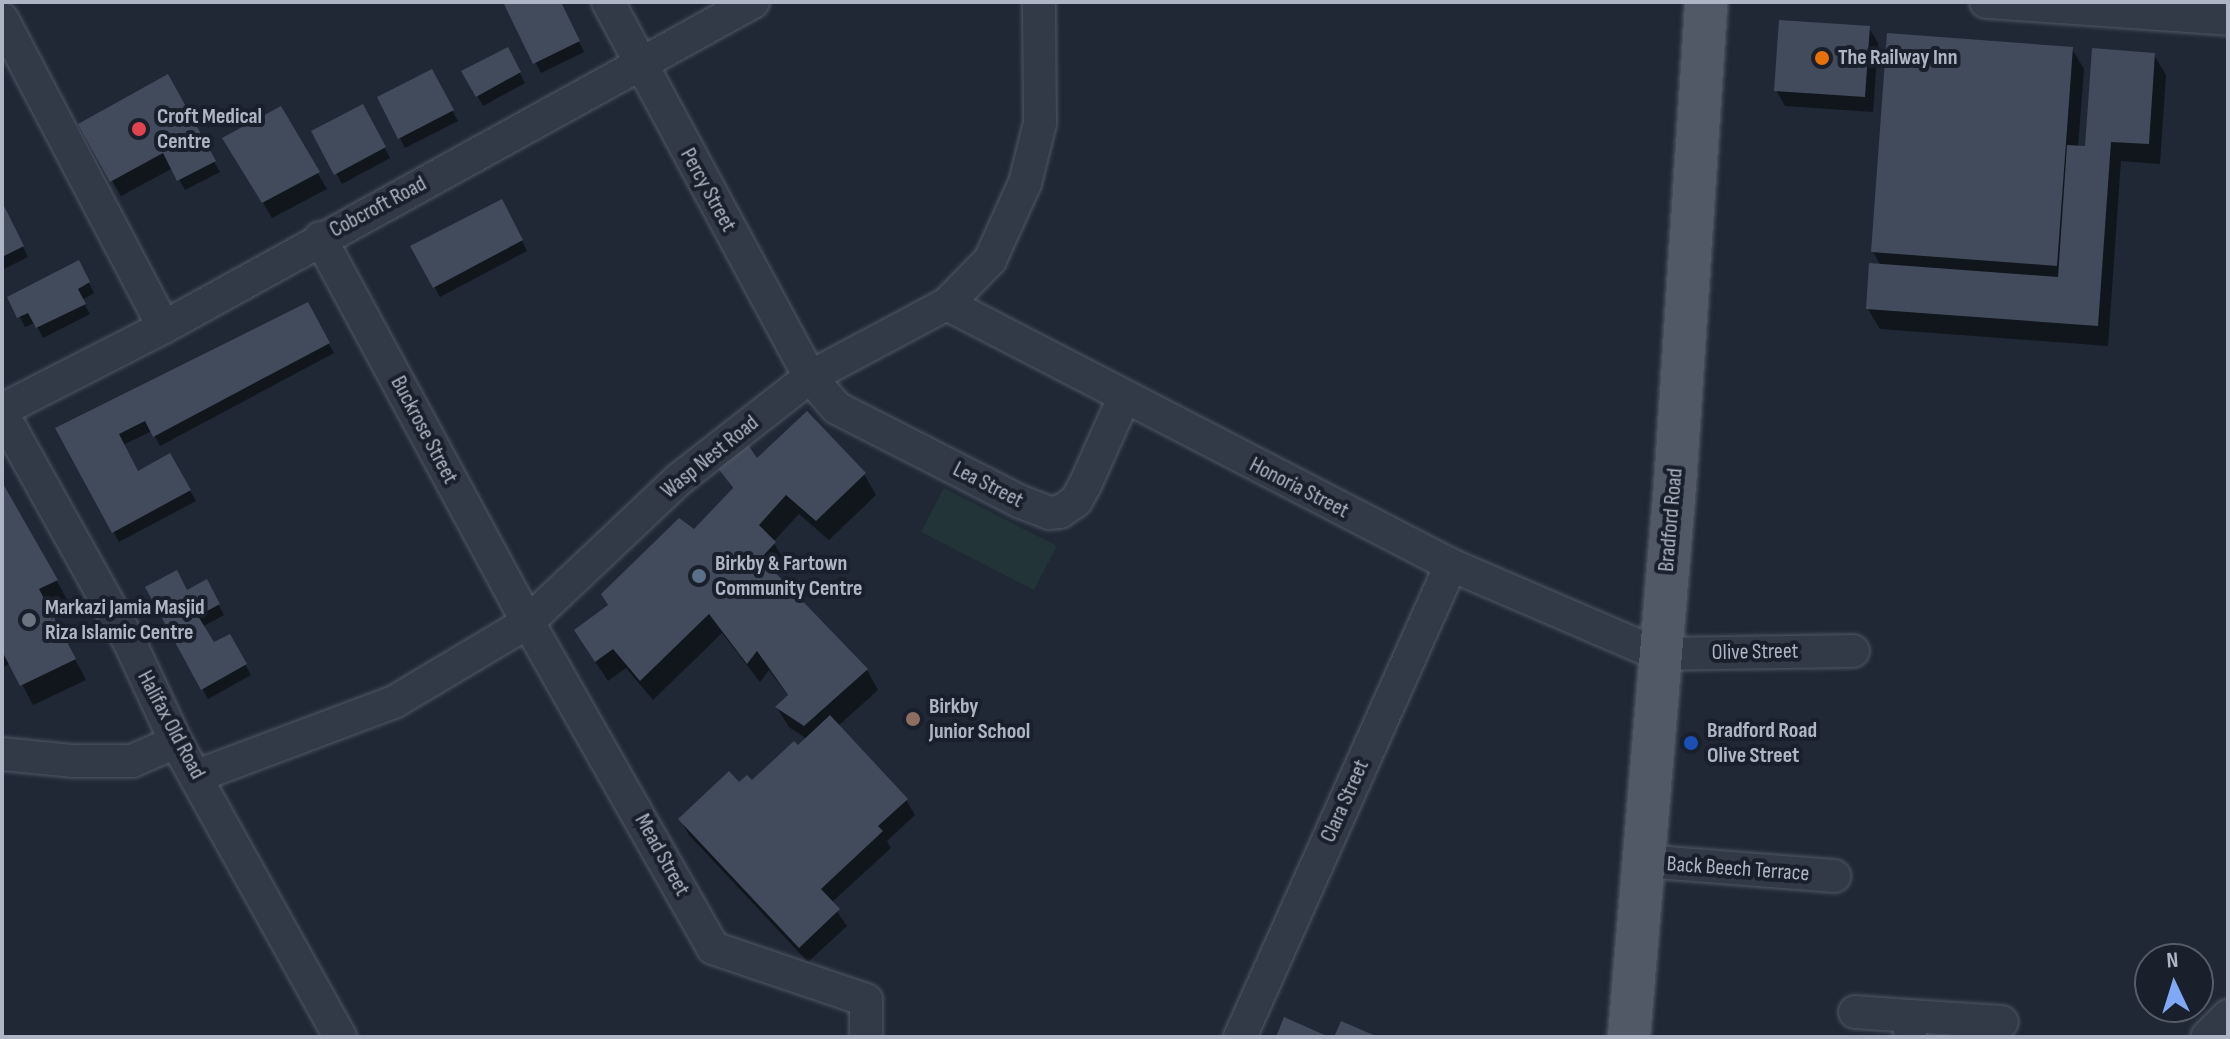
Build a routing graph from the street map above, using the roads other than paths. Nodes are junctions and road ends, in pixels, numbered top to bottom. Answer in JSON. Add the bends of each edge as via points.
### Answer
{"nodes":[{"id":1,"x":608,"y":2,"type":"edge"},
{"id":2,"x":753,"y":2,"type":"edge"},
{"id":3,"x":1039,"y":2,"type":"edge"},
{"id":4,"x":1706,"y":2,"type":"edge"},
{"id":5,"x":1986,"y":2,"type":"edge"},
{"id":6,"x":2,"y":19,"type":"edge"},
{"id":7,"x":2228,"y":19,"type":"edge"},
{"id":8,"x":640,"y":65,"type":"junction"},
{"id":9,"x":320,"y":238,"type":"junction"},
{"id":10,"x":947,"y":304,"type":"junction"},
{"id":11,"x":164,"y":327,"type":"junction"},
{"id":12,"x":810,"y":377,"type":"junction"},
{"id":13,"x":1124,"y":398,"type":"junction"},
{"id":14,"x":2,"y":411,"type":"edge"},
{"id":15,"x":1451,"y":565,"type":"junction"},
{"id":16,"x":528,"y":622,"type":"junction"},
{"id":17,"x":1853,"y":651,"type":"dead end"},
{"id":18,"x":1658,"y":654,"type":"junction"},
{"id":19,"x":176,"y":742,"type":"junction"},
{"id":20,"x":2,"y":754,"type":"edge"},
{"id":21,"x":197,"y":776,"type":"junction"},
{"id":22,"x":1643,"y":861,"type":"junction"},
{"id":23,"x":1834,"y":876,"type":"dead end"},
{"id":24,"x":1855,"y":1012,"type":"dead end"},
{"id":25,"x":2228,"y":1016,"type":"edge"},
{"id":26,"x":2002,"y":1022,"type":"dead end"},
{"id":27,"x":1910,"y":1026,"type":"edge"},
{"id":28,"x":340,"y":1037,"type":"edge"},
{"id":29,"x":866,"y":1037,"type":"edge"},
{"id":30,"x":1240,"y":1037,"type":"edge"},
{"id":31,"x":1629,"y":1037,"type":"edge"},
{"id":32,"x":2207,"y":1037,"type":"edge"}],
"edges":[{"from":1,"to":8,"type":"street","name":"Percy Street"},
{"from":2,"to":8,"type":"street","name":"Cobcroft Road"},
{"from":3,"to":10,"type":"street","name":"Wasp Nest Road","via":[[1040,123],[1025,183],[990,260]]},
{"from":4,"to":18,"type":"main road","name":"Bradford Road","via":[[1675,486]]},
{"from":5,"to":7,"type":"street"},
{"from":6,"to":11,"type":"street"},
{"from":8,"to":9,"type":"street","name":"Cobcroft Road"},
{"from":8,"to":12,"type":"street","name":"Percy Street"},
{"from":9,"to":11,"type":"street","name":"Cobcroft Road"},
{"from":9,"to":16,"type":"street","name":"Buckrose Street"},
{"from":10,"to":12,"type":"street","name":"Wasp Nest Road"},
{"from":10,"to":13,"type":"street","name":"Honoria Street"},
{"from":11,"to":14,"type":"street","name":"Cobcroft Road"},
{"from":12,"to":13,"type":"street","name":"Lea Street","via":[[837,408],[1049,513],[1076,501]]},
{"from":12,"to":16,"type":"street","name":"Wasp Nest Road","via":[[678,480]]},
{"from":13,"to":15,"type":"street","name":"Honoria Street"},
{"from":14,"to":19,"type":"street","name":"Halifax Old Road","via":[[129,641]]},
{"from":15,"to":18,"type":"street","name":"Honoria Street"},
{"from":15,"to":30,"type":"street","name":"Clara Street"},
{"from":16,"to":21,"type":"street","name":"Wasp Nest Road","via":[[394,702]]},
{"from":16,"to":29,"type":"street","name":"Mead Street","via":[[713,948],[866,1000]]},
{"from":17,"to":18,"type":"street","name":"Olive Street"},
{"from":18,"to":22,"type":"main road","name":"Bradford Road"},
{"from":19,"to":20,"type":"street","via":[[132,761]]},
{"from":19,"to":21,"type":"street","name":"Halifax Old Road"},
{"from":21,"to":28,"type":"street","name":"Halifax Old Road"},
{"from":22,"to":23,"type":"street","name":"Back Beech Terrace"},
{"from":22,"to":31,"type":"main road","name":"Bradford Road"},
{"from":24,"to":27,"type":"street"},
{"from":25,"to":32,"type":"street"},
{"from":26,"to":27,"type":"street"}]}
